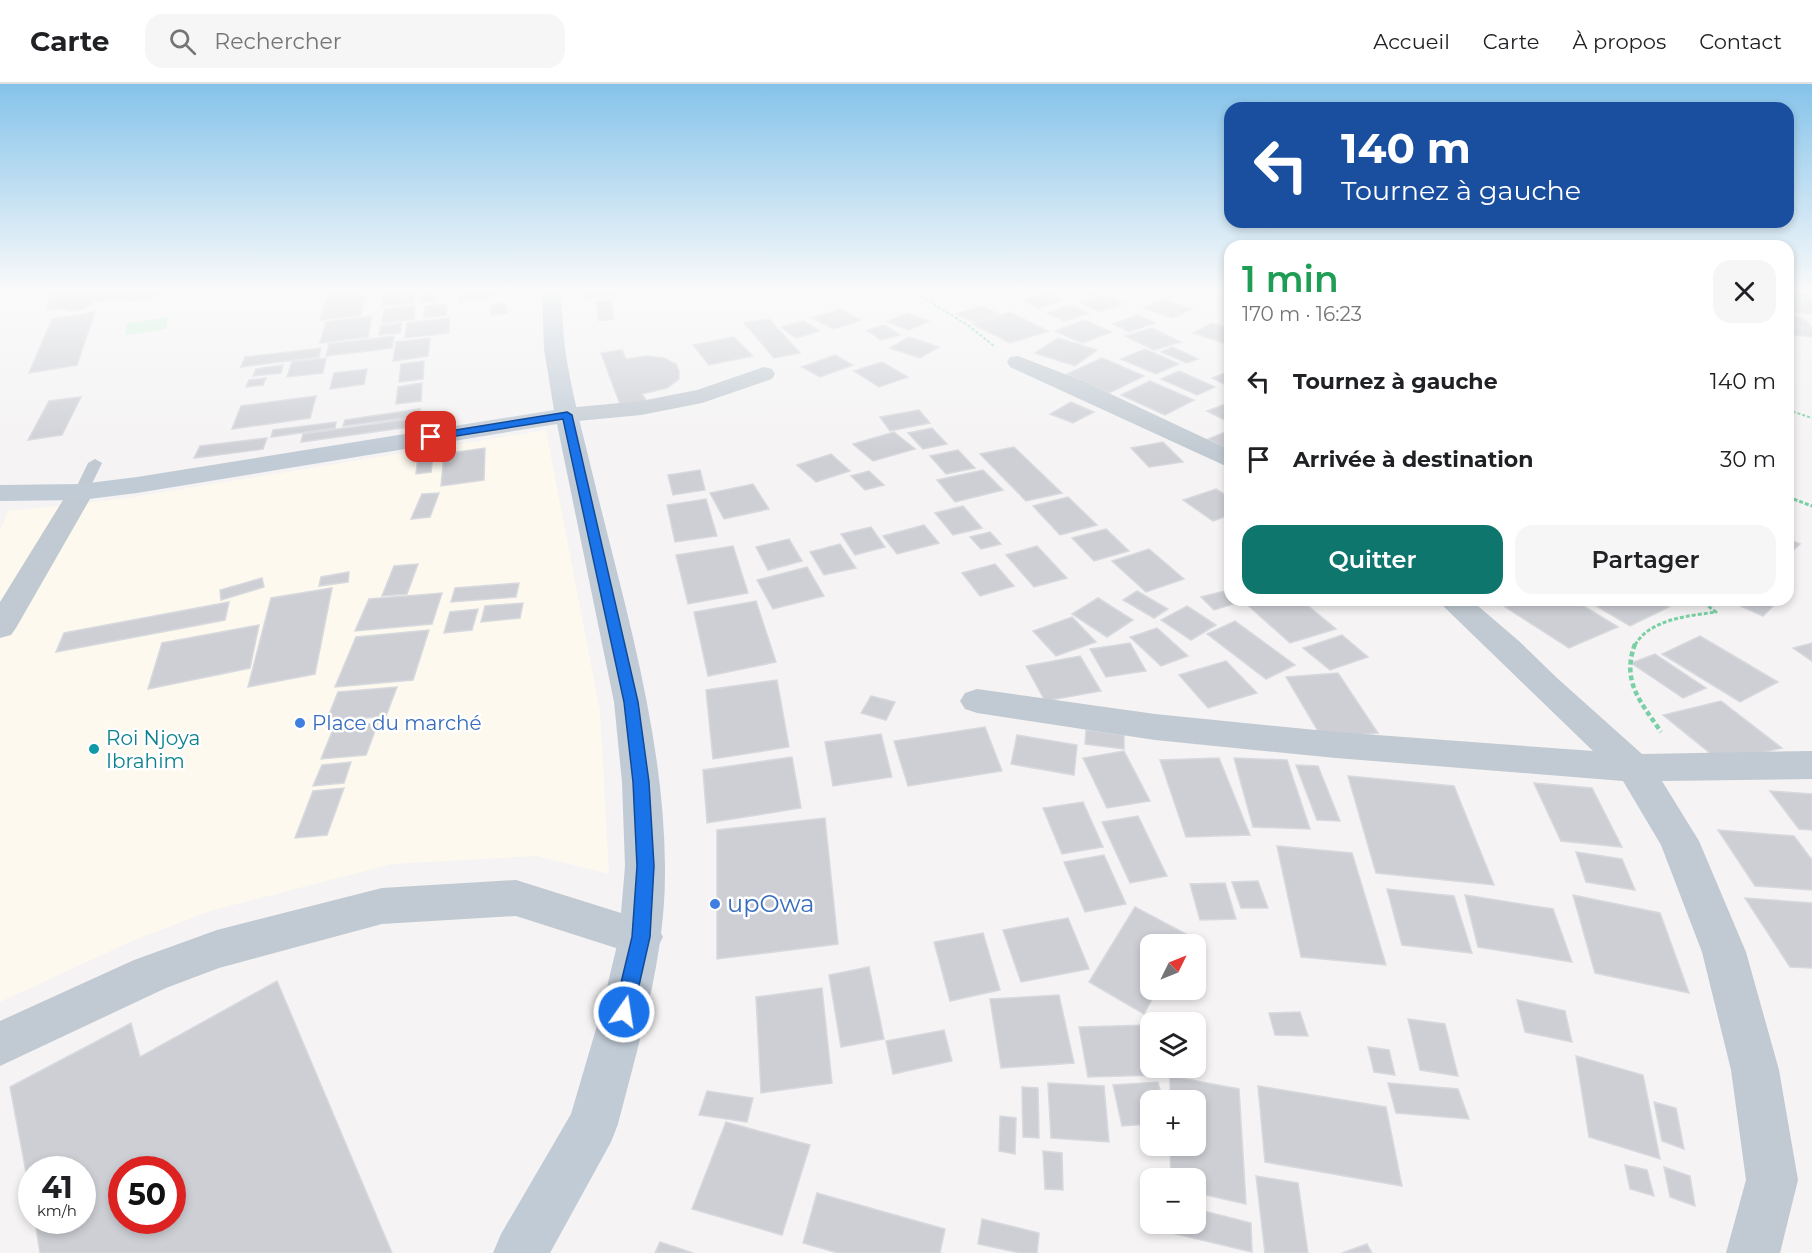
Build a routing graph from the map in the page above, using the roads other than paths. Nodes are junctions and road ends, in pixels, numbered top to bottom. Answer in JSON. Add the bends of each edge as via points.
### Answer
{"nodes":[{"id":1,"x":555,"y":344,"type":"edge"},
{"id":2,"x":1018,"y":362,"type":"road end"},
{"id":3,"x":764,"y":374,"type":"dead end"},
{"id":4,"x":567,"y":415,"type":"junction"},
{"id":5,"x":1224,"y":457,"type":"edge"},
{"id":6,"x":95,"y":463,"type":"dead end"},
{"id":7,"x":81,"y":492,"type":"junction"},
{"id":8,"x":0,"y":493,"type":"edge"},
{"id":9,"x":1459,"y":606,"type":"edge"},
{"id":10,"x":0,"y":628,"type":"edge"},
{"id":11,"x":977,"y":701,"type":"dead end"},
{"id":12,"x":1812,"y":765,"type":"edge"},
{"id":13,"x":1655,"y":769,"type":"junction"},
{"id":14,"x":641,"y":937,"type":"junction"},
{"id":15,"x":0,"y":1044,"type":"edge"},
{"id":16,"x":520,"y":1253,"type":"edge"},
{"id":17,"x":1753,"y":1253,"type":"edge"}],
"edges":[{"from":1,"to":4,"type":"main road"},
{"from":2,"to":5,"type":"street"},
{"from":3,"to":4,"type":"street","via":[[702,396],[641,408]]},
{"from":4,"to":7,"type":"main road"},
{"from":4,"to":14,"type":"main road","via":[[631,702],[641,782],[645,866]]},
{"from":6,"to":7,"type":"lane"},
{"from":7,"to":8,"type":"main road"},
{"from":7,"to":10,"type":"street"},
{"from":9,"to":13,"type":"street","via":[[1509,648],[1545,686]]},
{"from":11,"to":13,"type":"street","via":[[1178,729],[1336,745]]},
{"from":12,"to":13,"type":"street"},
{"from":13,"to":17,"type":"street","via":[[1724,952],[1755,1070],[1772,1180]]},
{"from":14,"to":15,"type":"street","via":[[516,898],[382,906],[217,949],[150,974]]},
{"from":14,"to":16,"type":"main road","via":[[593,1125]]}]}
